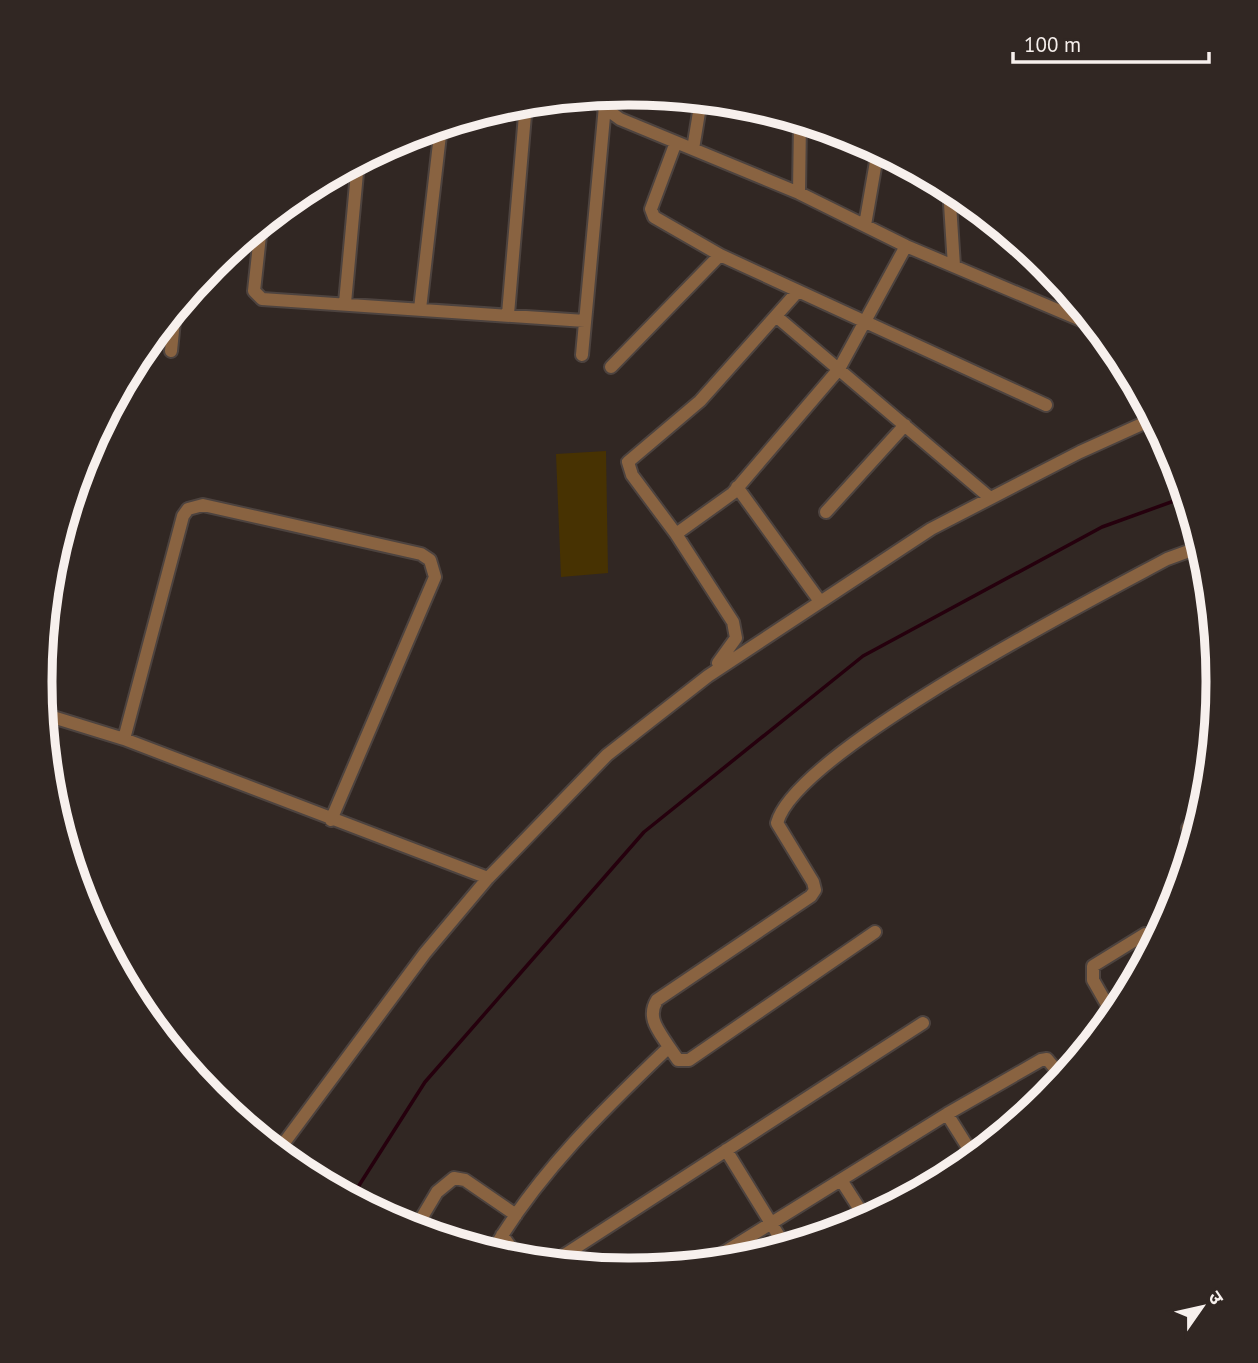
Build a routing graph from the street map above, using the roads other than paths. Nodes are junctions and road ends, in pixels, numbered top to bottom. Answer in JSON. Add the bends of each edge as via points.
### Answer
{"nodes":[{"id":1,"x":600,"y":106,"type":"edge"},
{"id":2,"x":604,"y":106,"type":"edge"},
{"id":3,"x":603,"y":109,"type":"junction"},
{"id":4,"x":699,"y":109,"type":"edge"},
{"id":5,"x":525,"y":115,"type":"edge"},
{"id":6,"x":800,"y":132,"type":"edge"},
{"id":7,"x":440,"y":138,"type":"edge"},
{"id":8,"x":676,"y":142,"type":"junction"},
{"id":9,"x":692,"y":149,"type":"junction"},
{"id":10,"x":876,"y":161,"type":"edge"},
{"id":11,"x":357,"y":173,"type":"edge"},
{"id":12,"x":799,"y":193,"type":"junction"},
{"id":13,"x":950,"y":203,"type":"edge"},
{"id":14,"x":865,"y":225,"type":"junction"},
{"id":15,"x":260,"y":239,"type":"edge"},
{"id":16,"x":905,"y":246,"type":"junction"},
{"id":17,"x":720,"y":255,"type":"junction"},
{"id":18,"x":954,"y":266,"type":"junction"},
{"id":19,"x":798,"y":291,"type":"junction"},
{"id":20,"x":345,"y":303,"type":"junction"},
{"id":21,"x":420,"y":309,"type":"junction"},
{"id":22,"x":508,"y":314,"type":"junction"},
{"id":23,"x":1074,"y":316,"type":"edge"},
{"id":24,"x":777,"y":317,"type":"junction"},
{"id":25,"x":865,"y":320,"type":"junction"},
{"id":26,"x":585,"y":321,"type":"junction"},
{"id":27,"x":173,"y":330,"type":"edge"},
{"id":28,"x":171,"y":351,"type":"dead end"},
{"id":29,"x":582,"y":355,"type":"dead end"},
{"id":30,"x":611,"y":367,"type":"dead end"},
{"id":31,"x":839,"y":369,"type":"junction"},
{"id":32,"x":1046,"y":405,"type":"dead end"},
{"id":33,"x":1144,"y":423,"type":"edge"},
{"id":34,"x":905,"y":425,"type":"junction"},
{"id":35,"x":737,"y":487,"type":"junction"},
{"id":36,"x":989,"y":497,"type":"junction"},
{"id":37,"x":826,"y":512,"type":"dead end"},
{"id":38,"x":676,"y":534,"type":"junction"},
{"id":39,"x":1190,"y":551,"type":"edge"},
{"id":40,"x":819,"y":600,"type":"junction"},
{"id":41,"x":708,"y":676,"type":"junction"},
{"id":42,"x":54,"y":717,"type":"edge"},
{"id":43,"x":124,"y":739,"type":"junction"},
{"id":44,"x":331,"y":820,"type":"junction"},
{"id":45,"x":488,"y":878,"type":"junction"},
{"id":46,"x":875,"y":932,"type":"dead end"},
{"id":47,"x":1147,"y":934,"type":"edge"},
{"id":48,"x":1107,"y":1003,"type":"edge"},
{"id":49,"x":923,"y":1023,"type":"dead end"},
{"id":50,"x":669,"y":1048,"type":"junction"},
{"id":51,"x":1056,"y":1068,"type":"edge"},
{"id":52,"x":947,"y":1114,"type":"junction"},
{"id":53,"x":284,"y":1143,"type":"edge"},
{"id":54,"x":968,"y":1147,"type":"edge"},
{"id":55,"x":726,"y":1150,"type":"junction"},
{"id":56,"x":841,"y":1181,"type":"junction"},
{"id":57,"x":860,"y":1210,"type":"edge"},
{"id":58,"x":516,"y":1215,"type":"junction"},
{"id":59,"x":421,"y":1219,"type":"edge"},
{"id":60,"x":771,"y":1224,"type":"junction"},
{"id":61,"x":502,"y":1236,"type":"junction"},
{"id":62,"x":779,"y":1238,"type":"edge"},
{"id":63,"x":498,"y":1242,"type":"edge"},
{"id":64,"x":509,"y":1245,"type":"edge"},
{"id":65,"x":730,"y":1249,"type":"edge"},
{"id":66,"x":565,"y":1254,"type":"edge"}],
"edges":[{"from":1,"to":3,"type":"street"},
{"from":2,"to":3,"type":"street"},
{"from":3,"to":8,"type":"street"},
{"from":3,"to":26,"type":"street"},
{"from":4,"to":9,"type":"street"},
{"from":5,"to":22,"type":"street"},
{"from":6,"to":12,"type":"street"},
{"from":7,"to":21,"type":"street"},
{"from":8,"to":9,"type":"street"},
{"from":8,"to":17,"type":"street","via":[[651,209],[654,217]]},
{"from":9,"to":12,"type":"street"},
{"from":10,"to":14,"type":"street"},
{"from":11,"to":20,"type":"street"},
{"from":12,"to":14,"type":"street"},
{"from":13,"to":18,"type":"street"},
{"from":14,"to":16,"type":"street"},
{"from":15,"to":20,"type":"street","via":[[257,297]]},
{"from":16,"to":18,"type":"street"},
{"from":16,"to":25,"type":"street"},
{"from":17,"to":19,"type":"street"},
{"from":17,"to":30,"type":"street"},
{"from":18,"to":23,"type":"street"},
{"from":19,"to":24,"type":"street"},
{"from":19,"to":25,"type":"street"},
{"from":20,"to":21,"type":"street"},
{"from":21,"to":22,"type":"street"},
{"from":22,"to":26,"type":"street"},
{"from":24,"to":31,"type":"street"},
{"from":24,"to":38,"type":"street","via":[[700,401],[628,462],[632,475]]},
{"from":25,"to":31,"type":"street"},
{"from":25,"to":32,"type":"street"},
{"from":26,"to":29,"type":"street"},
{"from":27,"to":28,"type":"street"},
{"from":31,"to":34,"type":"street"},
{"from":31,"to":35,"type":"street"},
{"from":33,"to":36,"type":"street"},
{"from":34,"to":36,"type":"street"},
{"from":34,"to":37,"type":"street"},
{"from":35,"to":38,"type":"street"},
{"from":35,"to":40,"type":"street"},
{"from":36,"to":40,"type":"street","via":[[931,528]]},
{"from":38,"to":41,"type":"street","via":[[737,630],[733,645]]},
{"from":39,"to":50,"type":"street","via":[[955,676],[820,770],[788,800],[778,823],[815,890],[657,1000],[652,1019]]},
{"from":40,"to":41,"type":"street"},
{"from":41,"to":45,"type":"street","via":[[578,781]]},
{"from":42,"to":43,"type":"street"},
{"from":43,"to":44,"type":"street"},
{"from":43,"to":44,"type":"street","via":[[188,509],[203,505],[421,554],[430,560],[435,577]]},
{"from":44,"to":45,"type":"street"},
{"from":45,"to":53,"type":"street","via":[[366,1028]]},
{"from":46,"to":50,"type":"street","via":[[689,1060],[678,1060]]},
{"from":47,"to":48,"type":"street","via":[[1093,966],[1093,980]]},
{"from":49,"to":55,"type":"street"},
{"from":50,"to":58,"type":"street","via":[[584,1131]]},
{"from":51,"to":52,"type":"street","via":[[1041,1060]]},
{"from":52,"to":54,"type":"street"},
{"from":52,"to":56,"type":"street"},
{"from":55,"to":60,"type":"street"},
{"from":55,"to":66,"type":"street"},
{"from":56,"to":57,"type":"street"},
{"from":56,"to":60,"type":"street"},
{"from":58,"to":59,"type":"street","via":[[465,1180],[454,1178],[437,1192]]},
{"from":58,"to":61,"type":"street"},
{"from":60,"to":62,"type":"street"},
{"from":60,"to":65,"type":"street"},
{"from":61,"to":63,"type":"street"},
{"from":61,"to":64,"type":"street"}]}
